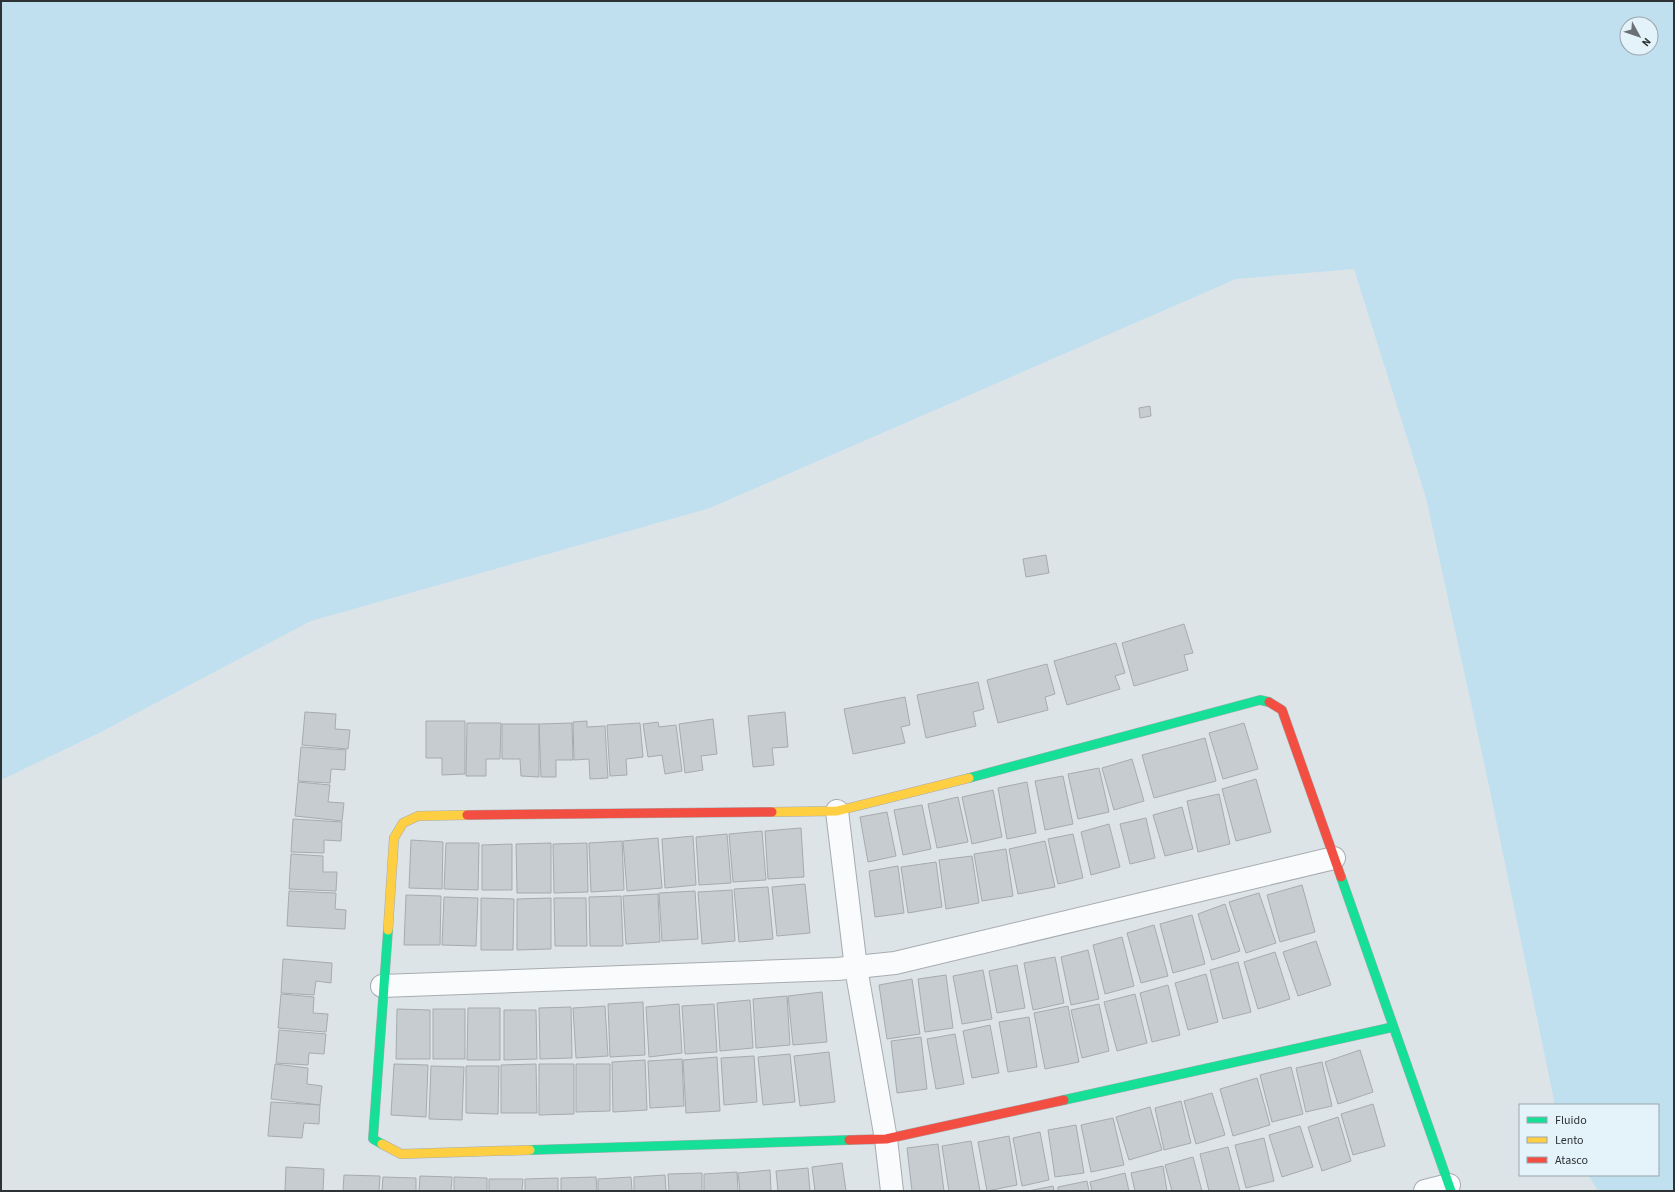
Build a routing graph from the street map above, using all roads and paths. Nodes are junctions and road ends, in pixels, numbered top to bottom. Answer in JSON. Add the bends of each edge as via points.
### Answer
{"nodes":[{"id":1,"x":838,"y":811,"type":"junction"},
{"id":2,"x":1334,"y":858,"type":"junction"},
{"id":3,"x":856,"y":968,"type":"junction"},
{"id":4,"x":382,"y":986,"type":"junction"},
{"id":5,"x":1393,"y":1027,"type":"junction"},
{"id":6,"x":886,"y":1140,"type":"junction"},
{"id":7,"x":1450,"y":1188,"type":"edge"},
{"id":8,"x":892,"y":1191,"type":"edge"},
{"id":9,"x":1425,"y":1191,"type":"edge"}],
"edges":[{"from":1,"to":2,"type":"street","via":[[1260,700],[1272,703],[1282,710]]},
{"from":1,"to":3,"type":"street"},
{"from":1,"to":4,"type":"street","via":[[418,816],[403,823],[394,838]]},
{"from":2,"to":3,"type":"street","via":[[895,963]]},
{"from":2,"to":5,"type":"street"},
{"from":3,"to":4,"type":"street"},
{"from":3,"to":6,"type":"street"},
{"from":4,"to":6,"type":"street","via":[[373,1139],[401,1154]]},
{"from":5,"to":6,"type":"street"},
{"from":5,"to":7,"type":"street"},
{"from":6,"to":8,"type":"street"},
{"from":7,"to":9,"type":"street"}]}
